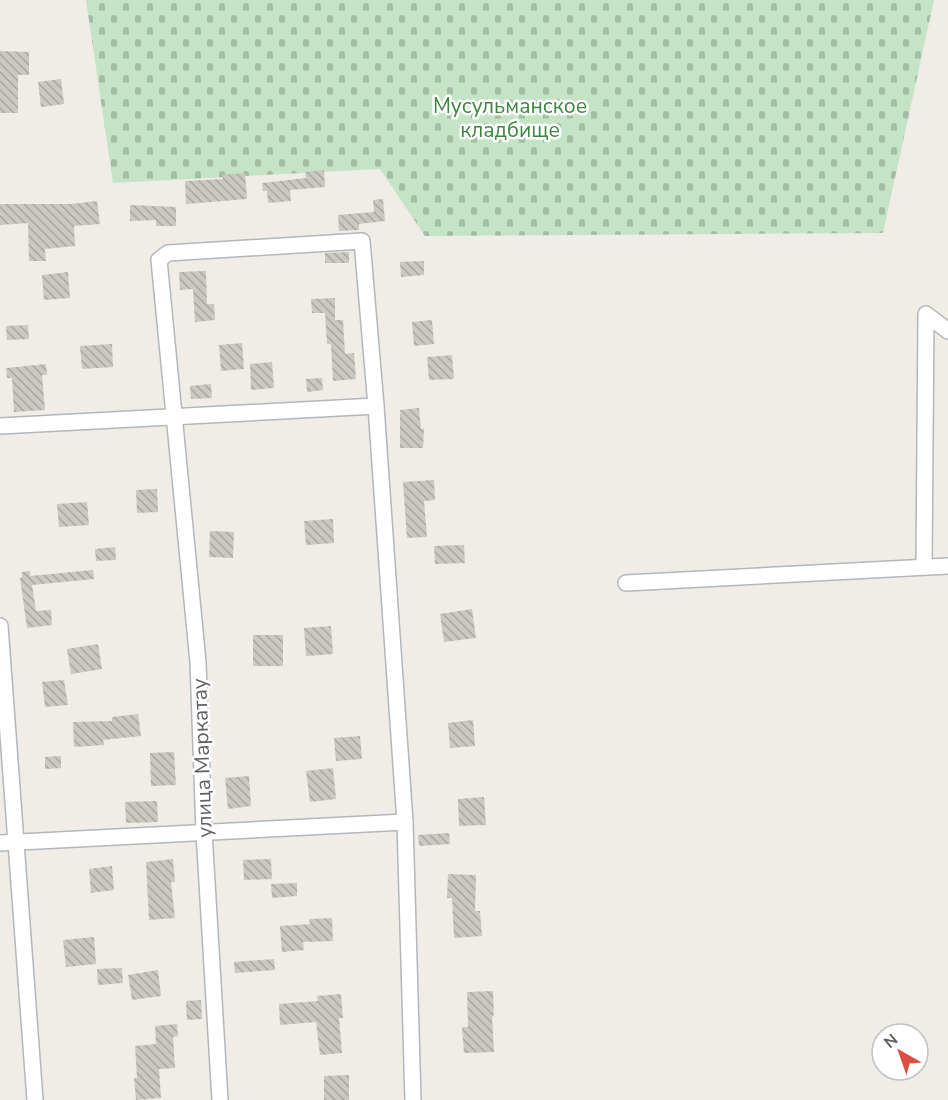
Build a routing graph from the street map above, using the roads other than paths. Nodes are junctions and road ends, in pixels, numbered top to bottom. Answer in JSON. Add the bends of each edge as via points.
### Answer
{"nodes":[{"id":1,"x":948,"y":331,"type":"edge"},
{"id":2,"x":376,"y":406,"type":"junction"},
{"id":3,"x":174,"y":417,"type":"junction"},
{"id":4,"x":0,"y":426,"type":"edge"},
{"id":5,"x":948,"y":566,"type":"edge"},
{"id":6,"x":924,"y":567,"type":"junction"},
{"id":7,"x":626,"y":582,"type":"dead end"},
{"id":8,"x":0,"y":626,"type":"edge"},
{"id":9,"x":405,"y":822,"type":"junction"},
{"id":10,"x":204,"y":832,"type":"junction"},
{"id":11,"x":16,"y":842,"type":"junction"},
{"id":12,"x":0,"y":843,"type":"edge"},
{"id":13,"x":35,"y":1100,"type":"edge"},
{"id":14,"x":220,"y":1100,"type":"edge"},
{"id":15,"x":413,"y":1100,"type":"edge"}],
"edges":[{"from":1,"to":6,"type":"street","via":[[926,314]]},
{"from":2,"to":3,"type":"street"},
{"from":2,"to":3,"type":"street","name":"улица Маркатау","via":[[362,241],[168,253],[159,260]]},
{"from":2,"to":9,"type":"street"},
{"from":3,"to":4,"type":"street"},
{"from":3,"to":10,"type":"street","name":"улица Маркатау","via":[[198,662]]},
{"from":5,"to":6,"type":"street"},
{"from":6,"to":7,"type":"street"},
{"from":8,"to":11,"type":"street"},
{"from":9,"to":10,"type":"street"},
{"from":9,"to":15,"type":"street"},
{"from":10,"to":11,"type":"street"},
{"from":10,"to":14,"type":"street","name":"улица Маркатау"},
{"from":11,"to":12,"type":"street"},
{"from":11,"to":13,"type":"street"}]}
